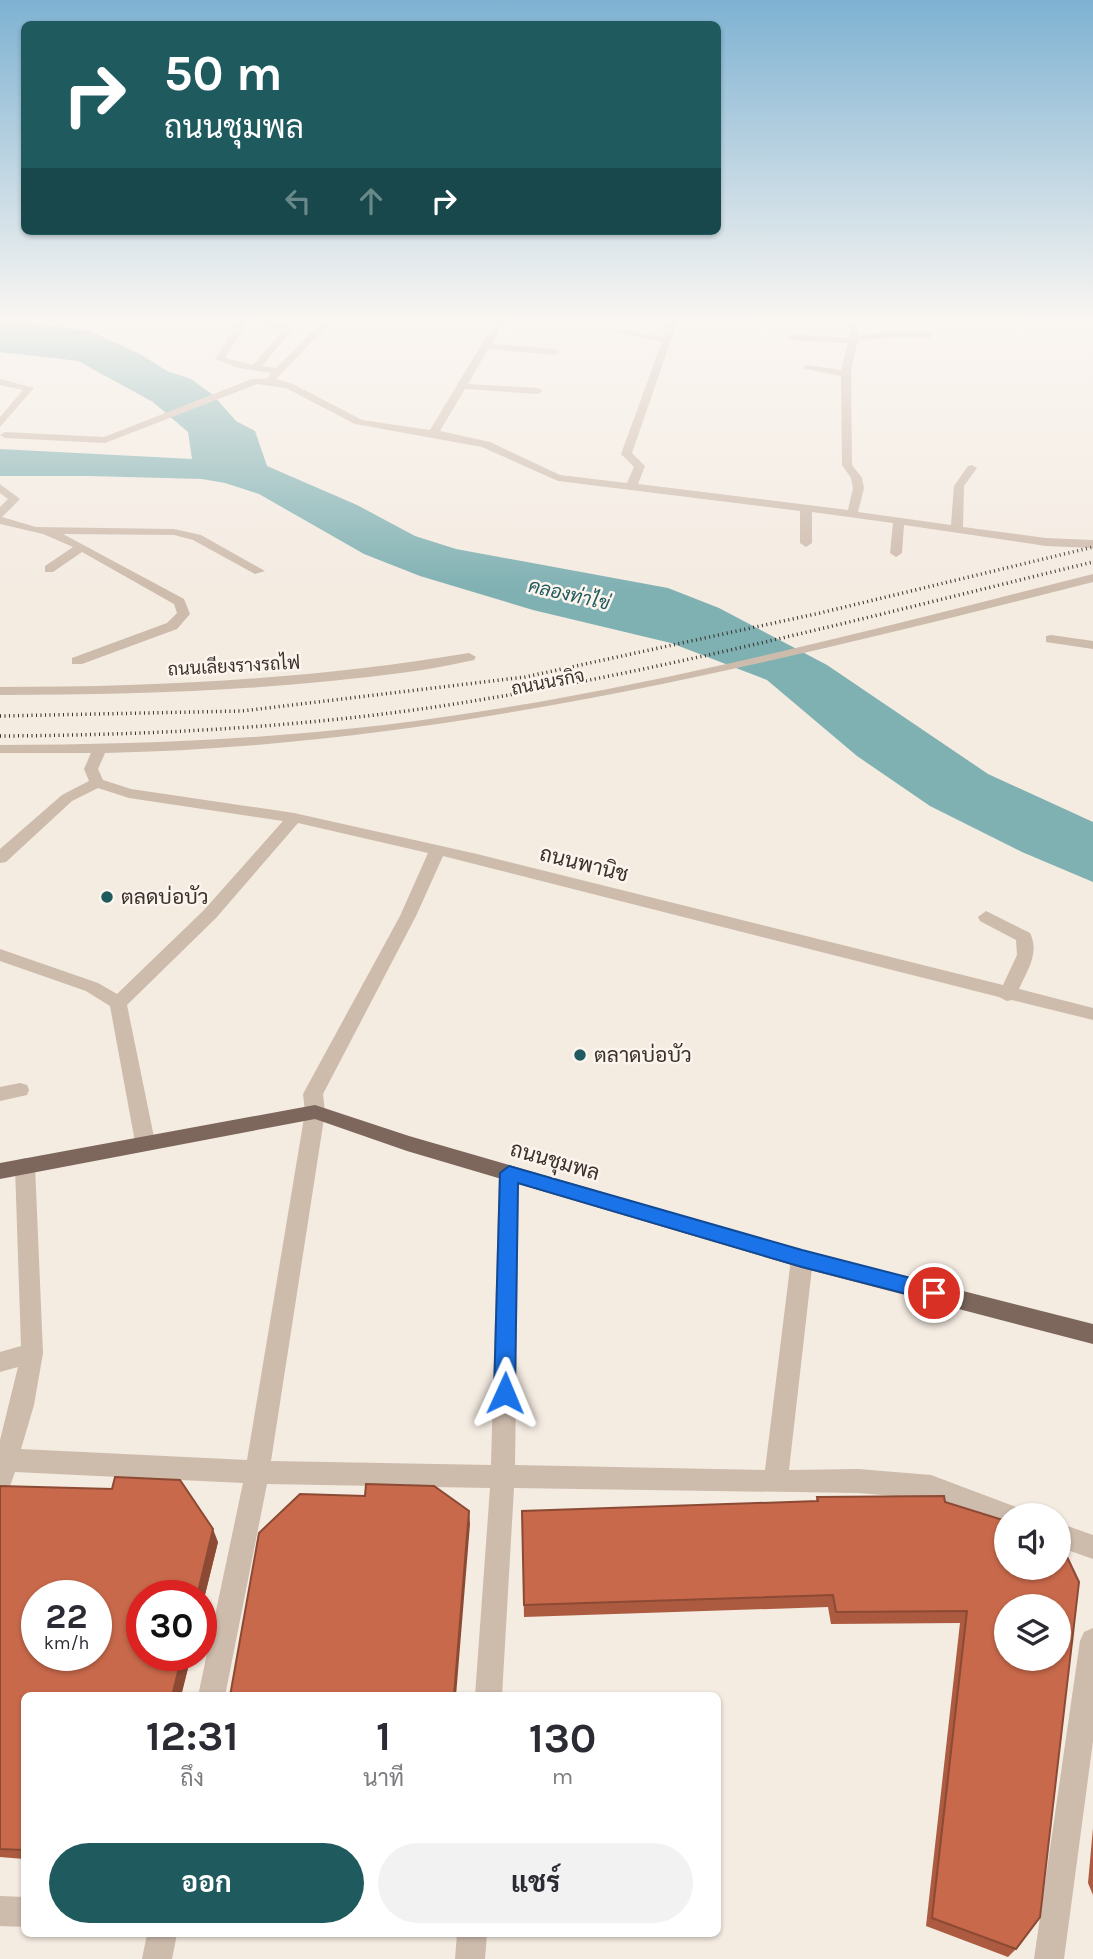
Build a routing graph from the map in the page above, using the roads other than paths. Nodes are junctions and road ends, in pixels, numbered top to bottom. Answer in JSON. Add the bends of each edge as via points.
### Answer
{"nodes":[{"id":1,"x":17,"y":408,"type":"edge"},
{"id":2,"x":182,"y":408,"type":"edge"},
{"id":3,"x":331,"y":408,"type":"edge"},
{"id":4,"x":448,"y":408,"type":"edge"},
{"id":5,"x":642,"y":408,"type":"edge"},
{"id":6,"x":846,"y":408,"type":"edge"},
{"id":7,"x":434,"y":433,"type":"junction"},
{"id":8,"x":1,"y":436,"type":"edge"},
{"id":9,"x":972,"y":468,"type":"dead end"},
{"id":10,"x":0,"y":487,"type":"edge"},
{"id":11,"x":631,"y":488,"type":"junction"},
{"id":12,"x":806,"y":509,"type":"junction"},
{"id":13,"x":0,"y":514,"type":"edge"},
{"id":14,"x":852,"y":514,"type":"junction"},
{"id":15,"x":0,"y":520,"type":"edge"},
{"id":16,"x":900,"y":521,"type":"junction"},
{"id":17,"x":957,"y":528,"type":"junction"},
{"id":18,"x":45,"y":530,"type":"junction"},
{"id":19,"x":1093,"y":530,"type":"edge"},
{"id":20,"x":1046,"y":542,"type":"junction"},
{"id":21,"x":806,"y":543,"type":"dead end"},
{"id":22,"x":1093,"y":544,"type":"edge"},
{"id":23,"x":82,"y":547,"type":"junction"},
{"id":24,"x":896,"y":553,"type":"dead end"},
{"id":25,"x":49,"y":569,"type":"dead end"},
{"id":26,"x":259,"y":571,"type":"dead end"},
{"id":27,"x":1093,"y":578,"type":"edge"},
{"id":28,"x":1051,"y":639,"type":"dead end"},
{"id":29,"x":1093,"y":645,"type":"edge"},
{"id":30,"x":469,"y":657,"type":"dead end"},
{"id":31,"x":77,"y":661,"type":"dead end"},
{"id":32,"x":0,"y":691,"type":"edge"},
{"id":33,"x":100,"y":748,"type":"junction"},
{"id":34,"x":0,"y":749,"type":"edge"},
{"id":35,"x":97,"y":783,"type":"junction"},
{"id":36,"x":294,"y":818,"type":"junction"},
{"id":37,"x":437,"y":851,"type":"junction"},
{"id":38,"x":0,"y":858,"type":"edge"},
{"id":39,"x":986,"y":917,"type":"dead end"},
{"id":40,"x":0,"y":955,"type":"edge"},
{"id":41,"x":1007,"y":995,"type":"junction"},
{"id":42,"x":118,"y":1003,"type":"junction"},
{"id":43,"x":1093,"y":1014,"type":"edge"},
{"id":44,"x":20,"y":1090,"type":"dead end"},
{"id":45,"x":0,"y":1094,"type":"edge"},
{"id":46,"x":314,"y":1112,"type":"junction"},
{"id":47,"x":145,"y":1142,"type":"junction"},
{"id":48,"x":25,"y":1166,"type":"junction"},
{"id":49,"x":0,"y":1171,"type":"edge"},
{"id":50,"x":509,"y":1173,"type":"junction"},
{"id":51,"x":802,"y":1258,"type":"junction"},
{"id":52,"x":1093,"y":1334,"type":"edge"},
{"id":53,"x":32,"y":1353,"type":"junction"},
{"id":54,"x":0,"y":1362,"type":"edge"},
{"id":55,"x":4,"y":1470,"type":"edge"},
{"id":56,"x":257,"y":1472,"type":"junction"},
{"id":57,"x":503,"y":1476,"type":"junction"},
{"id":58,"x":776,"y":1482,"type":"junction"},
{"id":59,"x":994,"y":1511,"type":"edge"},
{"id":60,"x":1071,"y":1540,"type":"edge"},
{"id":61,"x":1093,"y":1548,"type":"edge"},
{"id":62,"x":1093,"y":1640,"type":"edge"},
{"id":63,"x":212,"y":1692,"type":"edge"},
{"id":64,"x":488,"y":1692,"type":"edge"},
{"id":65,"x":0,"y":1910,"type":"edge"},
{"id":66,"x":21,"y":1912,"type":"edge"},
{"id":67,"x":161,"y":1937,"type":"edge"},
{"id":68,"x":472,"y":1937,"type":"edge"},
{"id":69,"x":157,"y":1959,"type":"edge"},
{"id":70,"x":470,"y":1959,"type":"edge"},
{"id":71,"x":1049,"y":1959,"type":"edge"}],
"edges":[{"from":1,"to":8,"type":"street"},
{"from":2,"to":8,"type":"street","via":[[105,440]]},
{"from":3,"to":7,"type":"street","via":[[369,424]]},
{"from":4,"to":7,"type":"street"},
{"from":5,"to":11,"type":"street","via":[[626,454],[640,467]]},
{"from":6,"to":14,"type":"street","via":[[847,465],[860,485]]},
{"from":7,"to":11,"type":"street","via":[[502,450],[558,478]]},
{"from":9,"to":17,"type":"street","via":[[959,486]]},
{"from":10,"to":13,"type":"street","via":[[14,499]]},
{"from":11,"to":12,"type":"street"},
{"from":12,"to":14,"type":"street"},
{"from":12,"to":21,"type":"street"},
{"from":14,"to":16,"type":"street"},
{"from":15,"to":18,"type":"street"},
{"from":16,"to":17,"type":"street"},
{"from":16,"to":24,"type":"street"},
{"from":17,"to":20,"type":"street"},
{"from":18,"to":23,"type":"street"},
{"from":18,"to":26,"type":"street","via":[[174,532],[197,537]]},
{"from":19,"to":20,"type":"street"},
{"from":20,"to":22,"type":"street"},
{"from":23,"to":25,"type":"street"},
{"from":23,"to":31,"type":"street","via":[[180,602],[184,614],[172,625]]},
{"from":27,"to":33,"type":"street","name":"ถนนนรกิจ","via":[[831,644],[653,682],[379,729],[283,740]]},
{"from":28,"to":29,"type":"street"},
{"from":30,"to":32,"type":"street","name":"ถนนเลียงรางรถไฟ","via":[[359,676],[240,686]]},
{"from":33,"to":34,"type":"street","name":"ถนนนรกิจ"},
{"from":33,"to":35,"type":"street","via":[[91,769]]},
{"from":35,"to":36,"type":"street","name":"ถนนพานิช","via":[[129,793]]},
{"from":35,"to":38,"type":"street","via":[[67,798]]},
{"from":36,"to":37,"type":"street","name":"ถนนพานิช"},
{"from":36,"to":42,"type":"street","via":[[209,914]]},
{"from":37,"to":41,"type":"street","name":"ถนนพานิช"},
{"from":37,"to":46,"type":"street","via":[[408,916],[313,1094]]},
{"from":39,"to":41,"type":"street","via":[[1024,937],[1027,955]]},
{"from":40,"to":42,"type":"street","via":[[92,987]]},
{"from":41,"to":43,"type":"street","name":"ถนนพานิช"},
{"from":42,"to":47,"type":"street"},
{"from":44,"to":45,"type":"street"},
{"from":46,"to":47,"type":"main road","name":"ถนนชุมพล"},
{"from":46,"to":50,"type":"main road","name":"ถนนชุมพล"},
{"from":46,"to":56,"type":"street"},
{"from":47,"to":48,"type":"main road","name":"ถนนชุมพล"},
{"from":48,"to":49,"type":"main road","name":"ถนนชุมพล"},
{"from":48,"to":53,"type":"street"},
{"from":50,"to":51,"type":"main road","name":"ถนนชุมพล"},
{"from":50,"to":57,"type":"street"},
{"from":51,"to":52,"type":"main road","name":"ถนนชุมพล"},
{"from":51,"to":58,"type":"street"},
{"from":53,"to":54,"type":"street"},
{"from":53,"to":55,"type":"street"},
{"from":55,"to":56,"type":"street"},
{"from":56,"to":57,"type":"street"},
{"from":56,"to":63,"type":"street"},
{"from":57,"to":58,"type":"street"},
{"from":57,"to":64,"type":"street"},
{"from":58,"to":59,"type":"street","via":[[858,1481],[931,1487]]},
{"from":60,"to":61,"type":"street"},
{"from":62,"to":71,"type":"street"},
{"from":65,"to":66,"type":"street"},
{"from":67,"to":69,"type":"street"},
{"from":68,"to":70,"type":"street"}]}
